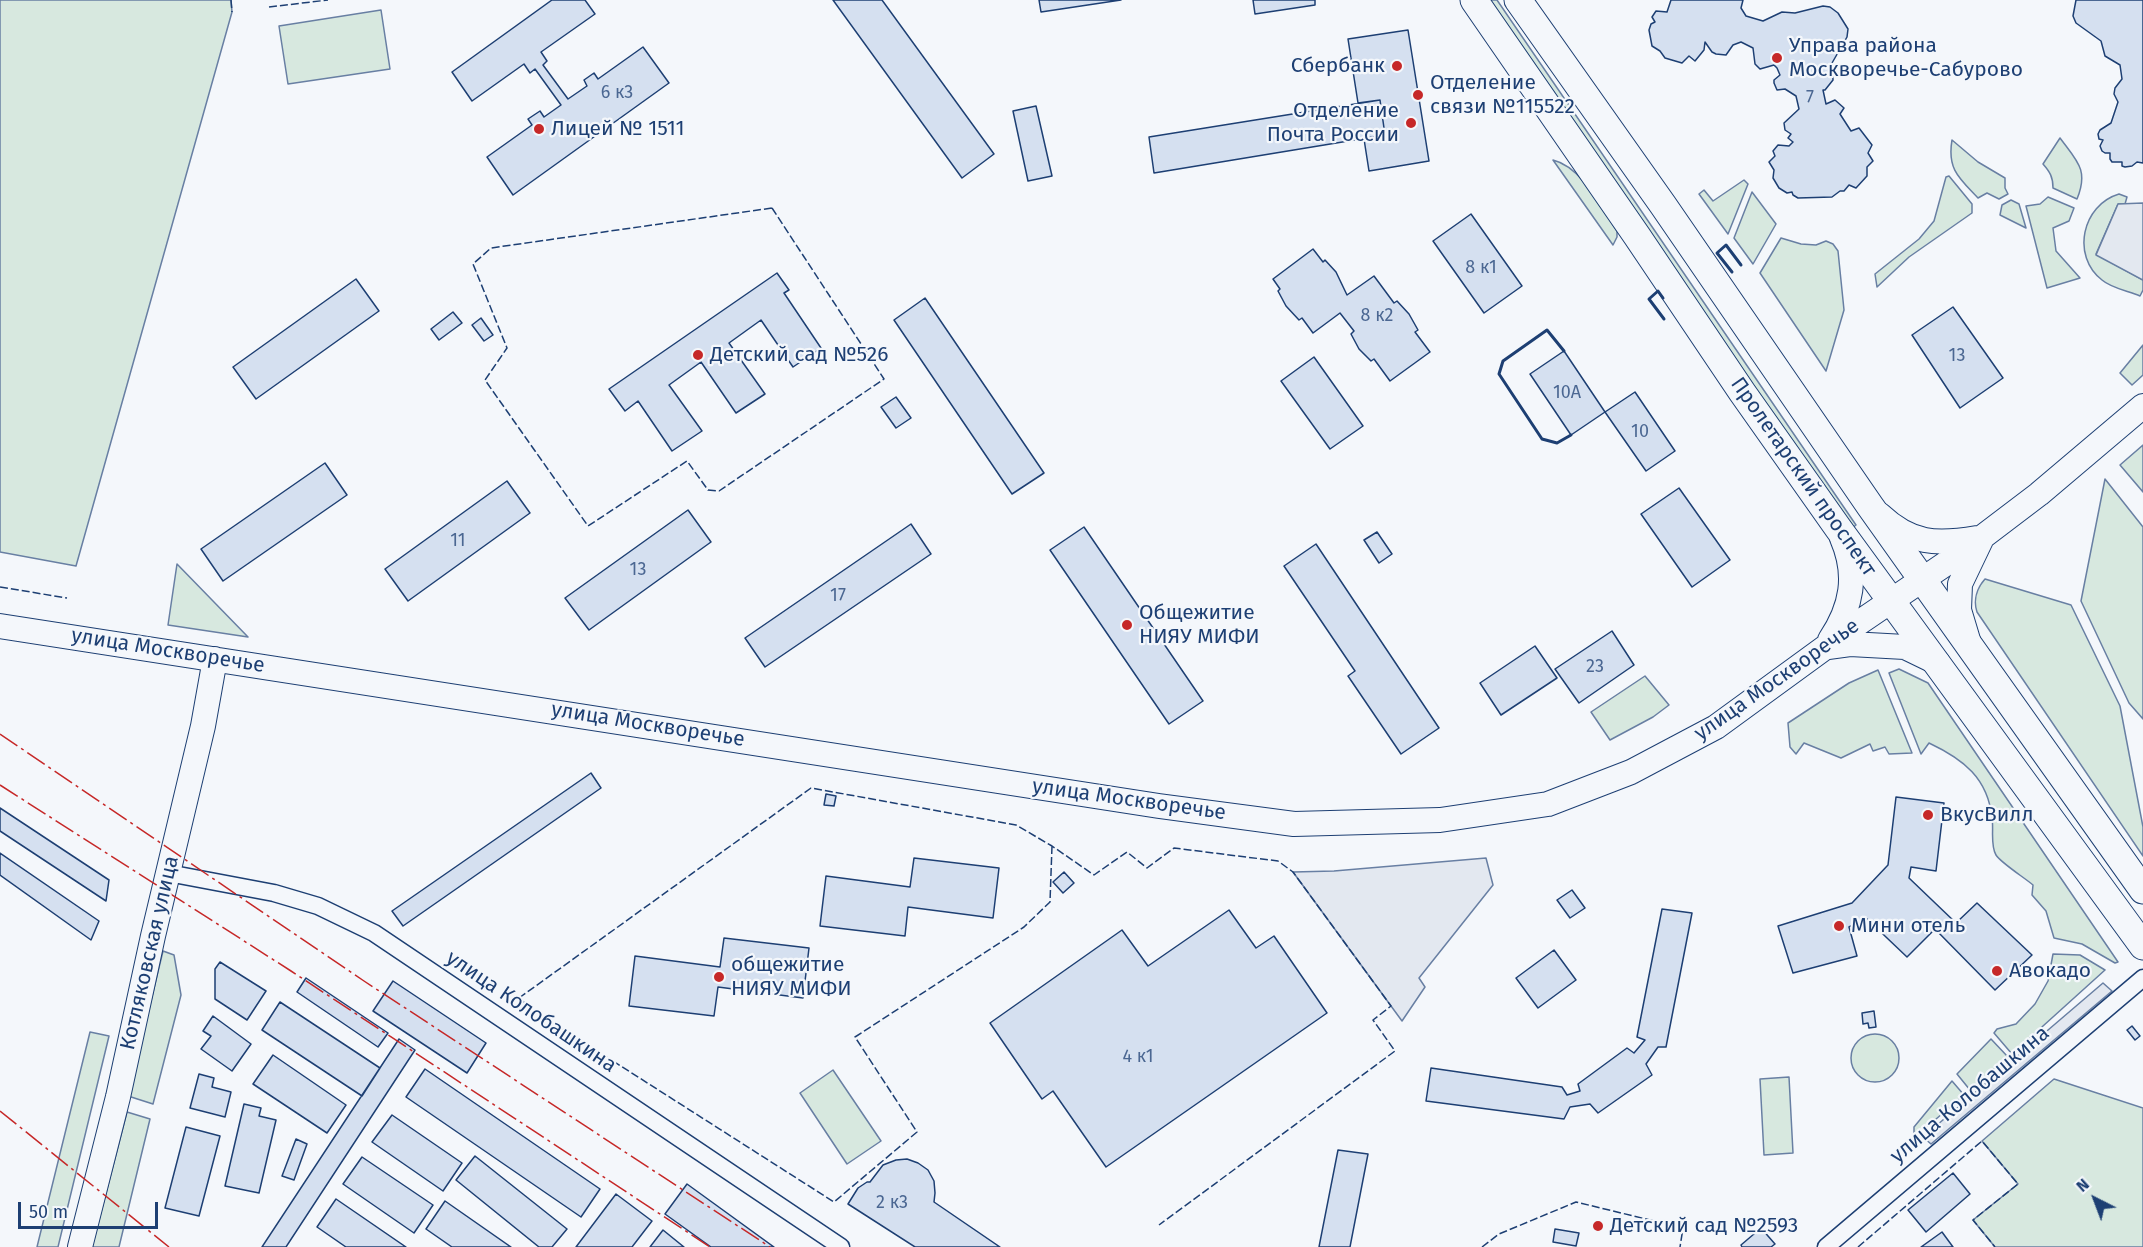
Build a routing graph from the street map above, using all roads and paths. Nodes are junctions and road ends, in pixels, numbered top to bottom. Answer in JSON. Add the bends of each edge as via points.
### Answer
{"nodes":[{"id":1,"x":1474,"y":0,"type":"edge"},
{"id":2,"x":1518,"y":0,"type":"edge"},
{"id":3,"x":2143,"y":406,"type":"edge"},
{"id":4,"x":1870,"y":506,"type":"junction"},
{"id":5,"x":1838,"y":528,"type":"junction"},
{"id":6,"x":1983,"y":537,"type":"junction"},
{"id":7,"x":1922,"y":578,"type":"junction"},
{"id":8,"x":1891,"y":601,"type":"junction"},
{"id":9,"x":0,"y":626,"type":"edge"},
{"id":10,"x":1968,"y":642,"type":"junction"},
{"id":11,"x":1825,"y":647,"type":"junction"},
{"id":12,"x":215,"y":659,"type":"junction"},
{"id":13,"x":1938,"y":663,"type":"junction"},
{"id":14,"x":168,"y":873,"type":"junction"},
{"id":15,"x":2143,"y":890,"type":"edge"},
{"id":16,"x":2143,"y":946,"type":"edge"},
{"id":17,"x":2143,"y":978,"type":"edge"},
{"id":18,"x":80,"y":1247,"type":"edge"},
{"id":19,"x":841,"y":1247,"type":"edge"},
{"id":20,"x":1826,"y":1247,"type":"edge"}],
"edges":[{"from":1,"to":5,"type":"main road","name":"Пролетарский проспект"},
{"from":2,"to":4,"type":"main road","name":"Пролетарский проспект"},
{"from":3,"to":6,"type":"main road","name":"улица Москворечье"},
{"from":4,"to":6,"type":"main road","via":[[1895,529],[1926,542],[1952,543]]},
{"from":4,"to":7,"type":"main road","name":"Пролетарский проспект"},
{"from":5,"to":8,"type":"main road","name":"Пролетарский проспект"},
{"from":5,"to":11,"type":"main road","via":[[1849,555],[1852,582],[1842,623]]},
{"from":6,"to":7,"type":"main road","name":"улица Москворечье"},
{"from":6,"to":10,"type":"main road","via":[[1960,584],[1959,610]]},
{"from":7,"to":8,"type":"main road","name":"улица Москворечье"},
{"from":7,"to":10,"type":"main road","name":"Пролетарский проспект"},
{"from":8,"to":11,"type":"main road","name":"улица Москворечье"},
{"from":8,"to":13,"type":"main road","name":"Пролетарский проспект"},
{"from":9,"to":12,"type":"main road","name":"улица Москворечье"},
{"from":10,"to":15,"type":"main road","name":"Пролетарский проспект"},
{"from":11,"to":12,"type":"main road","name":"улица Москворечье","via":[[1716,727],[1631,772],[1548,804],[1458,819],[1339,824],[1281,823],[1160,806]]},
{"from":11,"to":13,"type":"main road","via":[[1905,647]]},
{"from":12,"to":14,"type":"main road","name":"Котляковская улица"},
{"from":13,"to":16,"type":"main road","name":"Пролетарский проспект"},
{"from":14,"to":18,"type":"main road","name":"Котляковская улица"},
{"from":14,"to":19,"type":"street","name":"улица Колобашкина","via":[[318,906],[374,933]]},
{"from":17,"to":20,"type":"street","name":"улица Колобашкина"}]}
